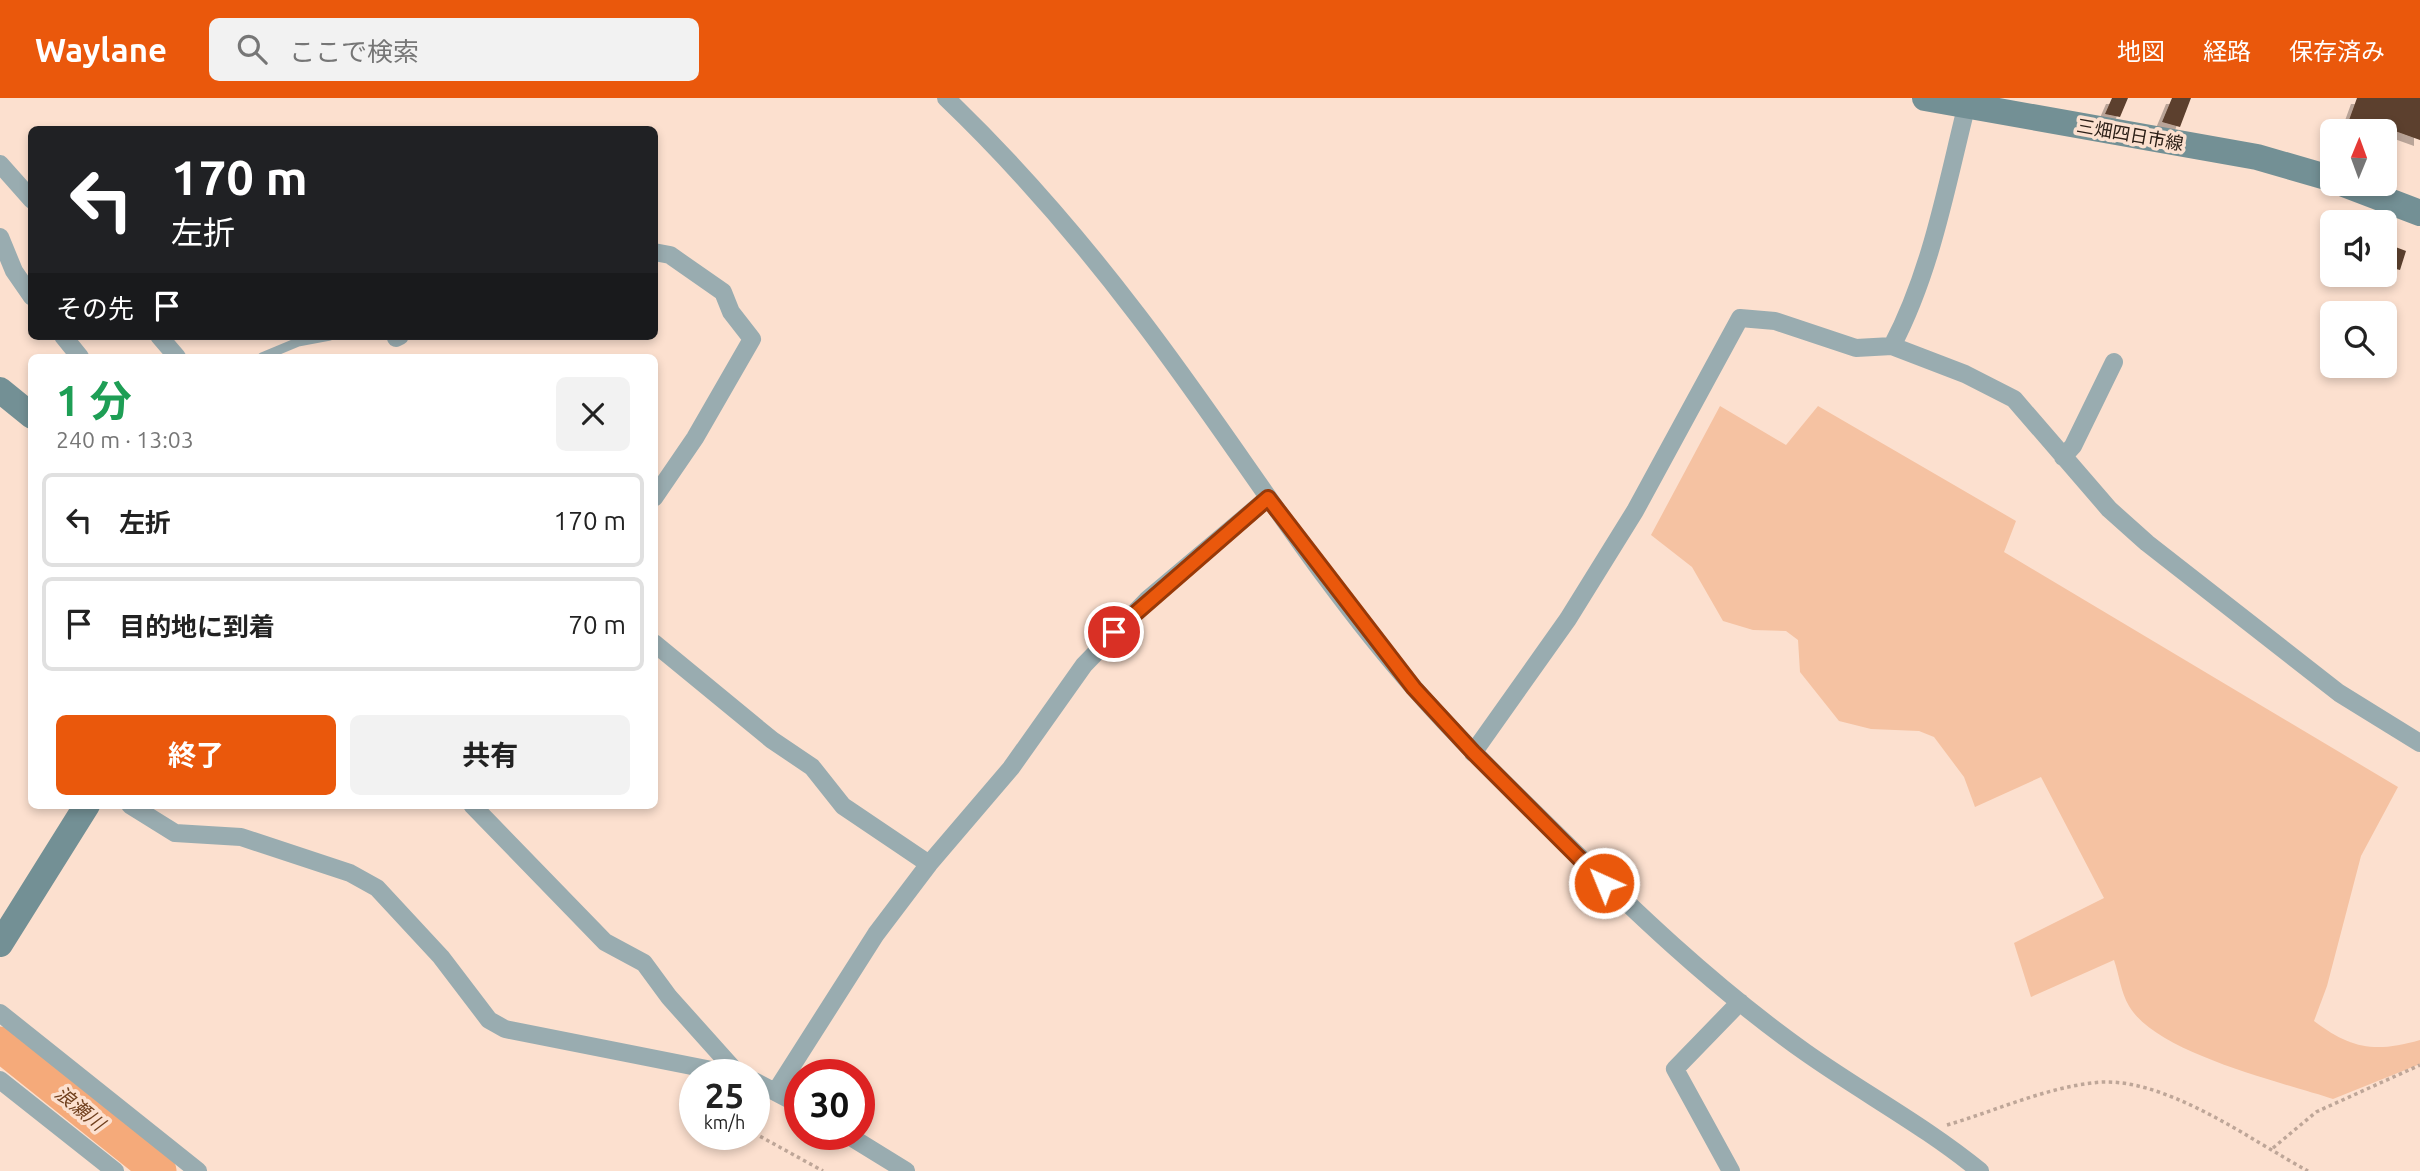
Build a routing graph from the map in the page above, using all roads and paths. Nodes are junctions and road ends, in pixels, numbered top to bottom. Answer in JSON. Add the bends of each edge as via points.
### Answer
{"nodes":[{"id":1,"x":946,"y":98,"type":"edge"},
{"id":2,"x":1945,"y":102,"type":"edge"},
{"id":3,"x":2009,"y":106,"type":"edge"},
{"id":4,"x":0,"y":164,"type":"edge"},
{"id":5,"x":2320,"y":175,"type":"edge"},
{"id":6,"x":28,"y":196,"type":"edge"},
{"id":7,"x":2372,"y":196,"type":"edge"},
{"id":8,"x":2420,"y":216,"type":"edge"},
{"id":9,"x":0,"y":237,"type":"edge"},
{"id":10,"x":658,"y":253,"type":"edge"},
{"id":11,"x":28,"y":292,"type":"edge"},
{"id":12,"x":66,"y":340,"type":"edge"},
{"id":13,"x":162,"y":340,"type":"edge"},
{"id":14,"x":309,"y":340,"type":"edge"},
{"id":15,"x":1892,"y":346,"type":"junction"},
{"id":16,"x":78,"y":354,"type":"edge"},
{"id":17,"x":174,"y":354,"type":"edge"},
{"id":18,"x":269,"y":354,"type":"edge"},
{"id":19,"x":2114,"y":362,"type":"dead end"},
{"id":20,"x":0,"y":390,"type":"edge"},
{"id":21,"x":28,"y":413,"type":"edge"},
{"id":22,"x":2063,"y":457,"type":"junction"},
{"id":23,"x":658,"y":492,"type":"edge"},
{"id":24,"x":1268,"y":498,"type":"junction"},
{"id":25,"x":658,"y":646,"type":"edge"},
{"id":26,"x":2420,"y":743,"type":"edge"},
{"id":27,"x":1473,"y":752,"type":"junction"},
{"id":28,"x":84,"y":809,"type":"edge"},
{"id":29,"x":136,"y":809,"type":"edge"},
{"id":30,"x":476,"y":809,"type":"edge"},
{"id":31,"x":929,"y":864,"type":"junction"},
{"id":32,"x":0,"y":944,"type":"edge"},
{"id":33,"x":1740,"y":1002,"type":"junction"},
{"id":34,"x":0,"y":1013,"type":"edge"},
{"id":35,"x":725,"y":1059,"type":"edge"},
{"id":36,"x":679,"y":1063,"type":"edge"},
{"id":37,"x":2420,"y":1065,"type":"edge"},
{"id":38,"x":0,"y":1080,"type":"edge"},
{"id":39,"x":770,"y":1088,"type":"edge"},
{"id":40,"x":776,"y":1091,"type":"junction"},
{"id":41,"x":784,"y":1096,"type":"edge"},
{"id":42,"x":1928,"y":1131,"type":"junction"},
{"id":43,"x":770,"y":1142,"type":"edge"},
{"id":44,"x":2273,"y":1148,"type":"junction"},
{"id":45,"x":872,"y":1150,"type":"edge"},
{"id":46,"x":115,"y":1171,"type":"edge"},
{"id":47,"x":198,"y":1171,"type":"edge"},
{"id":48,"x":823,"y":1171,"type":"edge"},
{"id":49,"x":906,"y":1171,"type":"edge"},
{"id":50,"x":1731,"y":1171,"type":"edge"},
{"id":51,"x":1980,"y":1171,"type":"edge"},
{"id":52,"x":2308,"y":1171,"type":"edge"}],
"edges":[{"from":1,"to":24,"type":"street","via":[[1039,193],[1127,301]]},
{"from":2,"to":3,"type":"main road","name":"三畑四日市線"},
{"from":2,"to":15,"type":"street","via":[[1928,256]]},
{"from":3,"to":5,"type":"main road","name":"三畑四日市線","via":[[2257,157]]},
{"from":4,"to":6,"type":"street"},
{"from":7,"to":8,"type":"main road"},
{"from":9,"to":11,"type":"street"},
{"from":10,"to":23,"type":"street","via":[[670,255],[723,292],[731,312],[752,339]]},
{"from":12,"to":16,"type":"street"},
{"from":13,"to":17,"type":"street"},
{"from":14,"to":18,"type":"lane"},
{"from":15,"to":22,"type":"street","via":[[1965,374],[2014,400]]},
{"from":15,"to":27,"type":"street","via":[[1856,348],[1775,321],[1740,318],[1575,609]]},
{"from":19,"to":22,"type":"street","via":[[2073,446]]},
{"from":20,"to":21,"type":"main road"},
{"from":22,"to":26,"type":"street","via":[[2147,543],[2339,693]]},
{"from":24,"to":27,"type":"street","via":[[1386,654]]},
{"from":24,"to":31,"type":"street","via":[[1114,632],[1065,690],[1004,778]]},
{"from":25,"to":31,"type":"street","via":[[812,767],[843,806]]},
{"from":27,"to":33,"type":"street","via":[[1640,918]]},
{"from":28,"to":32,"type":"main road"},
{"from":29,"to":36,"type":"street","via":[[175,833],[241,837],[350,873],[377,888],[441,957],[489,1020],[505,1029]]},
{"from":30,"to":35,"type":"street","via":[[605,942],[644,962]]},
{"from":31,"to":40,"type":"street","via":[[876,934]]},
{"from":33,"to":42,"type":"street","via":[[1807,1053]]},
{"from":33,"to":50,"type":"street","via":[[1675,1069]]},
{"from":34,"to":47,"type":"street"},
{"from":37,"to":44,"type":"path","via":[[2316,1112]]},
{"from":38,"to":46,"type":"street"},
{"from":39,"to":40,"type":"street"},
{"from":40,"to":41,"type":"street"},
{"from":42,"to":44,"type":"path","via":[[2034,1097],[2108,1082],[2174,1098]]},
{"from":42,"to":51,"type":"street"},
{"from":43,"to":48,"type":"path"},
{"from":44,"to":52,"type":"path"},
{"from":45,"to":49,"type":"street"}]}
